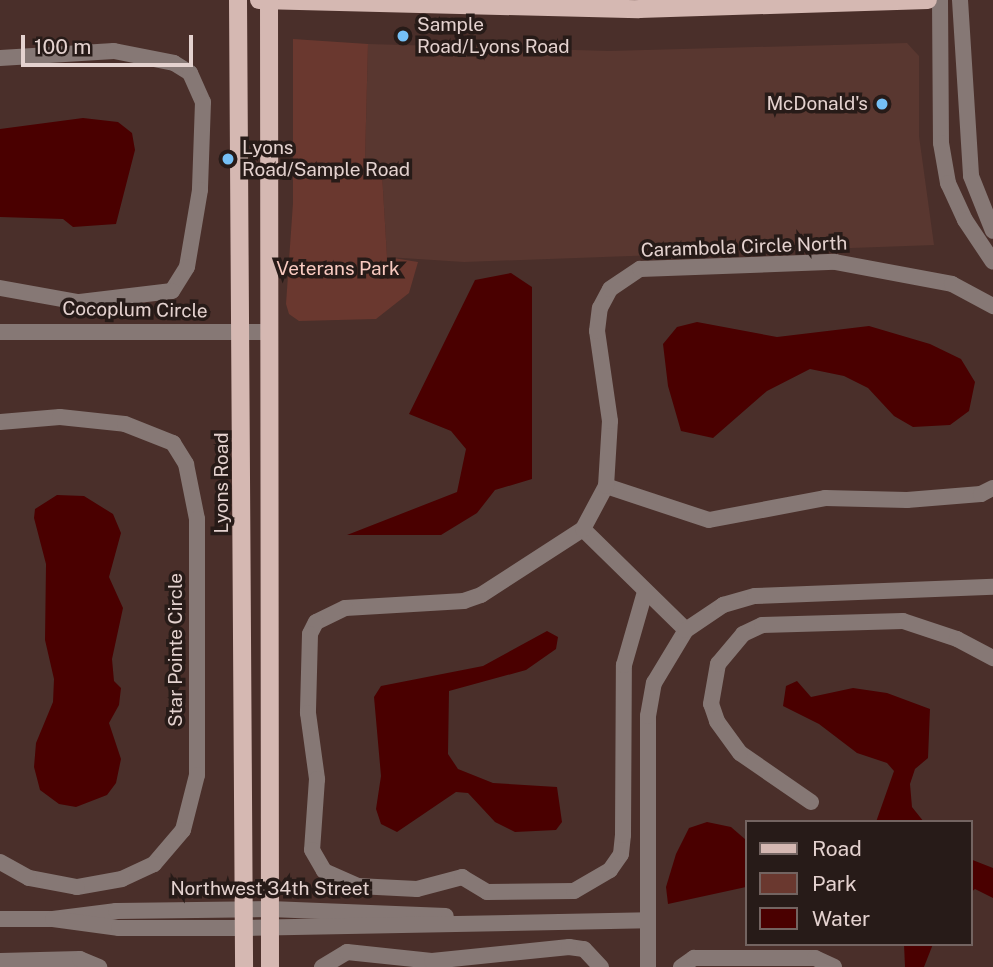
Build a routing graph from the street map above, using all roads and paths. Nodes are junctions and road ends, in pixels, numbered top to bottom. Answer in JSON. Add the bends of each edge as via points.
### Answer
{"nodes":[{"id":1,"x":238,"y":0,"type":"edge"},
{"id":2,"x":259,"y":0,"type":"edge"},
{"id":3,"x":269,"y":0,"type":"edge"},
{"id":4,"x":928,"y":0,"type":"edge"},
{"id":5,"x":940,"y":0,"type":"edge"},
{"id":6,"x":960,"y":0,"type":"edge"},
{"id":7,"x":0,"y":58,"type":"edge"},
{"id":8,"x":993,"y":231,"type":"edge"},
{"id":9,"x":993,"y":262,"type":"edge"},
{"id":10,"x":0,"y":288,"type":"edge"},
{"id":11,"x":993,"y":306,"type":"edge"},
{"id":12,"x":0,"y":332,"type":"edge"},
{"id":13,"x":243,"y":332,"type":"junction"},
{"id":14,"x":270,"y":332,"type":"junction"},
{"id":15,"x":0,"y":422,"type":"edge"},
{"id":16,"x":606,"y":486,"type":"junction"},
{"id":17,"x":993,"y":488,"type":"edge"},
{"id":18,"x":583,"y":529,"type":"junction"},
{"id":19,"x":993,"y":587,"type":"edge"},
{"id":20,"x":645,"y":592,"type":"junction"},
{"id":21,"x":686,"y":630,"type":"junction"},
{"id":22,"x":993,"y":658,"type":"edge"},
{"id":23,"x":811,"y":802,"type":"dead end"},
{"id":24,"x":0,"y":862,"type":"edge"},
{"id":25,"x":270,"y":909,"type":"junction"},
{"id":26,"x":244,"y":910,"type":"junction"},
{"id":27,"x":0,"y":919,"type":"edge"},
{"id":28,"x":53,"y":919,"type":"junction"},
{"id":29,"x":486,"y":920,"type":"junction"},
{"id":30,"x":648,"y":920,"type":"junction"},
{"id":31,"x":244,"y":928,"type":"junction"},
{"id":32,"x":270,"y":928,"type":"junction"},
{"id":33,"x":0,"y":961,"type":"edge"},
{"id":34,"x":99,"y":967,"type":"edge"},
{"id":35,"x":244,"y":967,"type":"edge"},
{"id":36,"x":270,"y":967,"type":"edge"},
{"id":37,"x":322,"y":967,"type":"edge"},
{"id":38,"x":601,"y":967,"type":"edge"},
{"id":39,"x":648,"y":967,"type":"edge"},
{"id":40,"x":681,"y":967,"type":"edge"},
{"id":41,"x":834,"y":967,"type":"edge"}],
"edges":[{"from":1,"to":13,"type":"main road","name":"Lyons Road"},
{"from":2,"to":3,"type":"main road"},
{"from":3,"to":4,"type":"main road","via":[[639,9]]},
{"from":3,"to":14,"type":"main road"},
{"from":5,"to":9,"type":"street","via":[[941,143],[948,183],[965,220]]},
{"from":6,"to":8,"type":"street","via":[[970,165]]},
{"from":7,"to":10,"type":"street","name":"Cocoplum Circle","via":[[114,51],[174,63],[190,73],[203,102],[200,191],[187,267],[172,291],[78,302]]},
{"from":11,"to":16,"type":"street","name":"Carambola Circle North","via":[[952,284],[835,262],[640,269],[627,275],[610,289],[600,308],[597,331],[610,421]]},
{"from":12,"to":13,"type":"street","name":"Cocoplum Circle"},
{"from":13,"to":14,"type":"street","name":"Cocoplum Circle"},
{"from":13,"to":26,"type":"main road","name":"Lyons Road"},
{"from":14,"to":25,"type":"main road"},
{"from":15,"to":24,"type":"street","name":"Star Pointe Circle","via":[[60,417],[125,424],[173,443],[186,464],[197,519],[197,775],[183,830],[154,864],[122,879],[77,887],[29,878]]},
{"from":16,"to":17,"type":"street","via":[[709,520],[825,498],[907,500],[981,494]]},
{"from":16,"to":18,"type":"street","name":"Carambola Circle North"},
{"from":18,"to":20,"type":"street"},
{"from":18,"to":20,"type":"street","via":[[481,595],[464,601],[345,608],[316,622],[310,634],[308,700],[317,779],[312,850],[324,871],[357,886],[417,889],[462,877],[487,892],[573,891],[610,870],[621,854],[623,835],[624,665]]},
{"from":19,"to":21,"type":"street","via":[[755,596],[723,605]]},
{"from":20,"to":21,"type":"street"},
{"from":21,"to":30,"type":"street","via":[[654,683],[648,716]]},
{"from":22,"to":23,"type":"street","via":[[957,639],[903,621],[762,625],[743,634],[718,664],[711,704],[717,721],[740,753]]},
{"from":25,"to":26,"type":"street","name":"Northwest 34th Street"},
{"from":25,"to":29,"type":"street","name":"Northwest 34th Street","via":[[400,911]]},
{"from":25,"to":32,"type":"main road"},
{"from":26,"to":28,"type":"street","name":"Northwest 34th Street","via":[[116,911]]},
{"from":26,"to":31,"type":"main road","name":"Lyons Road"},
{"from":27,"to":28,"type":"street","name":"Northwest 34th Street"},
{"from":28,"to":31,"type":"street","name":"Northwest 34th Street","via":[[119,928]]},
{"from":29,"to":30,"type":"street","name":"Northwest 34th Street"},
{"from":29,"to":32,"type":"street","name":"Northwest 34th Street","via":[[397,927]]},
{"from":30,"to":39,"type":"street"},
{"from":31,"to":32,"type":"street","name":"Northwest 34th Street"},
{"from":31,"to":35,"type":"main road","name":"Lyons Road"},
{"from":32,"to":36,"type":"main road"},
{"from":33,"to":34,"type":"street","via":[[80,959]]},
{"from":37,"to":38,"type":"street","via":[[347,952],[432,961],[569,947],[584,949]]},
{"from":40,"to":41,"type":"street","via":[[694,958],[815,958]]}]}
